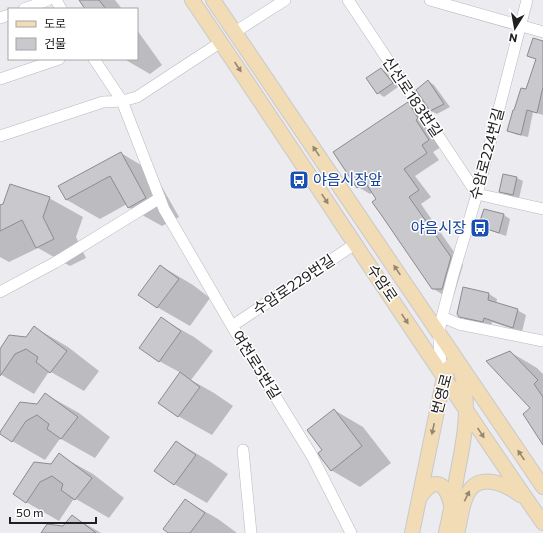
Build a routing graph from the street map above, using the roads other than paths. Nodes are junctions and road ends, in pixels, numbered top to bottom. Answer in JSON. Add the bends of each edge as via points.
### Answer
{"nodes":[{"id":1,"x":48,"y":0,"type":"edge"},
{"id":2,"x":192,"y":0,"type":"edge"},
{"id":3,"x":213,"y":0,"type":"edge"},
{"id":4,"x":285,"y":0,"type":"edge"},
{"id":5,"x":348,"y":0,"type":"edge"},
{"id":6,"x":430,"y":0,"type":"edge"},
{"id":7,"x":527,"y":0,"type":"edge"},
{"id":8,"x":27,"y":8,"type":"edge"},
{"id":9,"x":520,"y":25,"type":"junction"},
{"id":10,"x":235,"y":32,"type":"junction"},
{"id":11,"x":543,"y":32,"type":"edge"},
{"id":12,"x":221,"y":42,"type":"junction"},
{"id":13,"x":55,"y":60,"type":"edge"},
{"id":14,"x":95,"y":60,"type":"edge"},
{"id":15,"x":0,"y":79,"type":"edge"},
{"id":16,"x":122,"y":101,"type":"junction"},
{"id":17,"x":0,"y":136,"type":"edge"},
{"id":18,"x":477,"y":194,"type":"junction"},
{"id":19,"x":160,"y":198,"type":"junction"},
{"id":20,"x":543,"y":209,"type":"edge"},
{"id":21,"x":355,"y":244,"type":"junction"},
{"id":22,"x":0,"y":292,"type":"edge"},
{"id":23,"x":442,"y":317,"type":"junction"},
{"id":24,"x":232,"y":326,"type":"junction"},
{"id":25,"x":439,"y":333,"type":"junction"},
{"id":26,"x":543,"y":341,"type":"edge"},
{"id":27,"x":458,"y":360,"type":"junction"},
{"id":28,"x":444,"y":377,"type":"junction"},
{"id":29,"x":467,"y":412,"type":"junction"},
{"id":30,"x":243,"y":450,"type":"dead end"},
{"id":31,"x":543,"y":487,"type":"edge"},
{"id":32,"x":418,"y":501,"type":"junction"},
{"id":33,"x":529,"y":502,"type":"junction"},
{"id":34,"x":451,"y":508,"type":"junction"},
{"id":35,"x":543,"y":523,"type":"edge"},
{"id":36,"x":251,"y":533,"type":"edge"},
{"id":37,"x":351,"y":533,"type":"edge"},
{"id":38,"x":412,"y":533,"type":"edge"},
{"id":39,"x":446,"y":533,"type":"edge"},
{"id":40,"x":457,"y":533,"type":"edge"}],
"edges":[{"from":1,"to":8,"type":"street"},
{"from":2,"to":12,"type":"main road","name":"수암로"},
{"from":3,"to":10,"type":"main road","name":"수암로"},
{"from":4,"to":10,"type":"street"},
{"from":5,"to":18,"type":"street","name":"신선로183번길"},
{"from":6,"to":9,"type":"street"},
{"from":7,"to":9,"type":"street","name":"수암로224번길"},
{"from":9,"to":11,"type":"street"},
{"from":9,"to":18,"type":"street","name":"수암로224번길"},
{"from":25,"to":10,"type":"main road","name":"수암로","one_way":true},
{"from":12,"to":16,"type":"street","via":[[137,97]]},
{"from":12,"to":21,"type":"main road","name":"수암로","one_way":true},
{"from":13,"to":15,"type":"street"},
{"from":14,"to":16,"type":"street","name":"여천로5번길"},
{"from":16,"to":17,"type":"street","via":[[103,102]]},
{"from":16,"to":19,"type":"street","name":"여천로5번길"},
{"from":18,"to":20,"type":"street"},
{"from":18,"to":23,"type":"street","name":"수암로224번길"},
{"from":19,"to":22,"type":"street","via":[[56,262]]},
{"from":19,"to":24,"type":"street","name":"여천로5번길"},
{"from":21,"to":24,"type":"street","name":"수암로229번길"},
{"from":21,"to":28,"type":"main road","name":"수암로","one_way":true},
{"from":23,"to":25,"type":"street","name":"수암로224번길"},
{"from":23,"to":26,"type":"street","via":[[459,324]]},
{"from":24,"to":37,"type":"street","name":"여천로5번길","via":[[312,456]]},
{"from":25,"to":27,"type":"main road","name":"수암로"},
{"from":25,"to":28,"type":"street","name":"수암로224번길"},
{"from":27,"to":28,"type":"main road","name":"번영로","via":[[450,366]]},
{"from":27,"to":29,"type":"main road","name":"번영로"},
{"from":31,"to":27,"type":"main road","name":"수암로","one_way":true},
{"from":28,"to":29,"type":"main road","name":"수암로"},
{"from":28,"to":32,"type":"main road","name":"번영로","one_way":true},
{"from":29,"to":33,"type":"main road","name":"수암로","one_way":true},
{"from":29,"to":34,"type":"main road","name":"번영로"},
{"from":30,"to":36,"type":"street"},
{"from":32,"to":34,"type":"main road","via":[[428,487],[439,484],[447,492]]},
{"from":32,"to":38,"type":"main road","name":"번영로"},
{"from":33,"to":35,"type":"main road","name":"수암로"},
{"from":40,"to":33,"type":"main road","one_way":true,"via":[[467,494],[480,484],[492,482],[506,486]]},
{"from":34,"to":39,"type":"main road","name":"번영로"}]}
